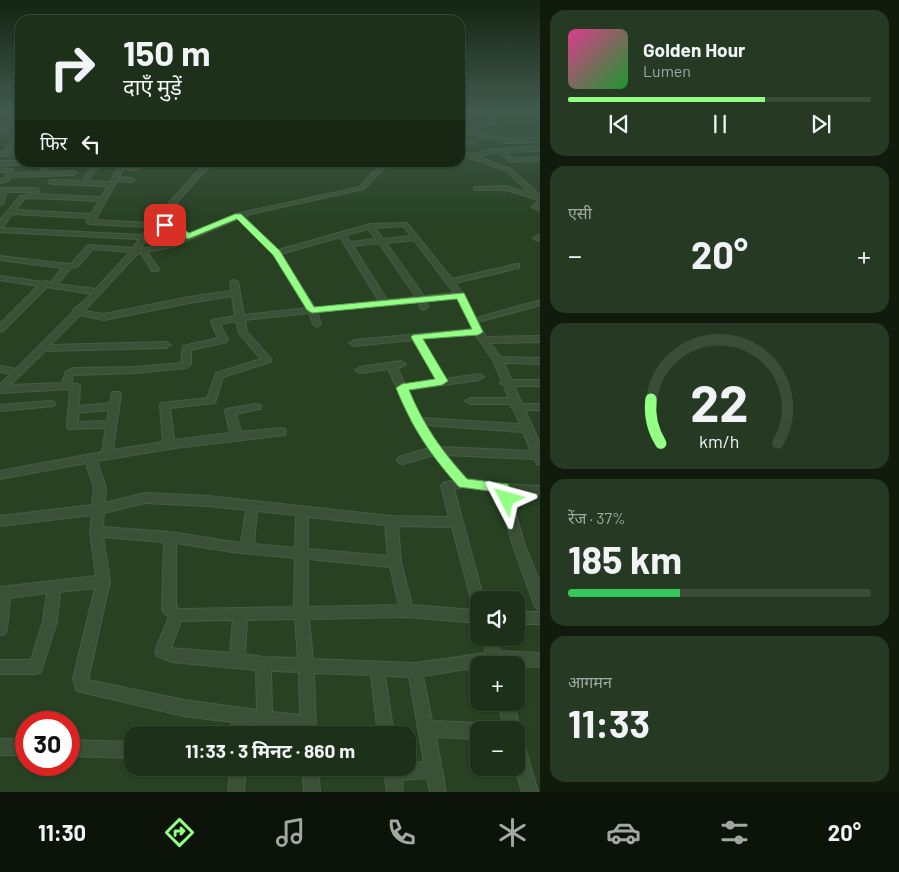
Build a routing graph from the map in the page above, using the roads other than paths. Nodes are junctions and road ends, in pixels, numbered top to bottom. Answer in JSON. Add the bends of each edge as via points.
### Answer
{"nodes":[{"id":1,"x":498,"y":146,"type":"edge"},
{"id":2,"x":540,"y":149,"type":"edge"},
{"id":3,"x":500,"y":150,"type":"junction"},
{"id":4,"x":508,"y":150,"type":"junction"},
{"id":5,"x":2,"y":153,"type":"edge"},
{"id":6,"x":15,"y":153,"type":"edge"},
{"id":7,"x":465,"y":154,"type":"edge"},
{"id":8,"x":473,"y":157,"type":"junction"},
{"id":9,"x":540,"y":160,"type":"edge"},
{"id":10,"x":15,"y":162,"type":"edge"},
{"id":11,"x":0,"y":163,"type":"edge"},
{"id":12,"x":46,"y":167,"type":"edge"},
{"id":13,"x":73,"y":167,"type":"edge"},
{"id":14,"x":95,"y":167,"type":"edge"},
{"id":15,"x":121,"y":167,"type":"edge"},
{"id":16,"x":132,"y":167,"type":"edge"},
{"id":17,"x":206,"y":167,"type":"edge"},
{"id":18,"x":381,"y":167,"type":"edge"},
{"id":19,"x":137,"y":168,"type":"dead end"},
{"id":20,"x":0,"y":170,"type":"edge"},
{"id":21,"x":42,"y":174,"type":"junction"},
{"id":22,"x":9,"y":176,"type":"junction"},
{"id":23,"x":132,"y":180,"type":"dead end"},
{"id":24,"x":0,"y":181,"type":"edge"},
{"id":25,"x":51,"y":182,"type":"dead end"},
{"id":26,"x":113,"y":182,"type":"junction"},
{"id":27,"x":84,"y":183,"type":"junction"},
{"id":28,"x":476,"y":189,"type":"dead end"},
{"id":29,"x":2,"y":190,"type":"edge"},
{"id":30,"x":32,"y":196,"type":"junction"},
{"id":31,"x":102,"y":199,"type":"junction"},
{"id":32,"x":540,"y":199,"type":"edge"},
{"id":33,"x":1,"y":201,"type":"edge"},
{"id":34,"x":540,"y":209,"type":"edge"},
{"id":35,"x":238,"y":215,"type":"junction"},
{"id":36,"x":6,"y":216,"type":"edge"},
{"id":37,"x":92,"y":219,"type":"junction"},
{"id":38,"x":153,"y":224,"type":"junction"},
{"id":39,"x":0,"y":225,"type":"edge"},
{"id":40,"x":386,"y":225,"type":"junction"},
{"id":41,"x":370,"y":226,"type":"junction"},
{"id":42,"x":0,"y":230,"type":"edge"},
{"id":43,"x":79,"y":234,"type":"junction"},
{"id":44,"x":342,"y":234,"type":"junction"},
{"id":45,"x":144,"y":237,"type":"junction"},
{"id":46,"x":188,"y":237,"type":"junction"},
{"id":47,"x":415,"y":238,"type":"junction"},
{"id":48,"x":398,"y":240,"type":"junction"},
{"id":49,"x":380,"y":241,"type":"junction"},
{"id":50,"x":348,"y":244,"type":"junction"},
{"id":51,"x":137,"y":251,"type":"junction"},
{"id":52,"x":277,"y":253,"type":"junction"},
{"id":53,"x":0,"y":258,"type":"edge"},
{"id":54,"x":68,"y":266,"type":"junction"},
{"id":55,"x":516,"y":266,"type":"dead end"},
{"id":56,"x":155,"y":269,"type":"dead end"},
{"id":57,"x":0,"y":278,"type":"edge"},
{"id":58,"x":234,"y":282,"type":"dead end"},
{"id":59,"x":451,"y":282,"type":"junction"},
{"id":60,"x":50,"y":284,"type":"junction"},
{"id":61,"x":98,"y":292,"type":"junction"},
{"id":62,"x":236,"y":293,"type":"junction"},
{"id":63,"x":460,"y":295,"type":"junction"},
{"id":64,"x":384,"y":302,"type":"junction"},
{"id":65,"x":540,"y":302,"type":"edge"},
{"id":66,"x":423,"y":303,"type":"junction"},
{"id":67,"x":312,"y":310,"type":"junction"},
{"id":68,"x":76,"y":312,"type":"junction"},
{"id":69,"x":240,"y":318,"type":"junction"},
{"id":70,"x":473,"y":320,"type":"junction"},
{"id":71,"x":317,"y":324,"type":"dead end"},
{"id":72,"x":0,"y":329,"type":"edge"},
{"id":73,"x":480,"y":336,"type":"junction"},
{"id":74,"x":416,"y":337,"type":"junction"},
{"id":75,"x":540,"y":338,"type":"edge"},
{"id":76,"x":354,"y":342,"type":"dead end"},
{"id":77,"x":166,"y":345,"type":"dead end"},
{"id":78,"x":43,"y":348,"type":"junction"},
{"id":79,"x":498,"y":360,"type":"junction"},
{"id":80,"x":540,"y":361,"type":"edge"},
{"id":81,"x":0,"y":369,"type":"edge"},
{"id":82,"x":360,"y":370,"type":"dead end"},
{"id":83,"x":18,"y":372,"type":"junction"},
{"id":84,"x":479,"y":377,"type":"dead end"},
{"id":85,"x":442,"y":381,"type":"junction"},
{"id":86,"x":506,"y":383,"type":"junction"},
{"id":87,"x":540,"y":383,"type":"edge"},
{"id":88,"x":66,"y":385,"type":"junction"},
{"id":89,"x":402,"y":388,"type":"junction"},
{"id":90,"x":0,"y":389,"type":"edge"},
{"id":91,"x":116,"y":394,"type":"dead end"},
{"id":92,"x":470,"y":401,"type":"dead end"},
{"id":93,"x":50,"y":404,"type":"dead end"},
{"id":94,"x":515,"y":404,"type":"junction"},
{"id":95,"x":114,"y":406,"type":"junction"},
{"id":96,"x":256,"y":407,"type":"dead end"},
{"id":97,"x":540,"y":407,"type":"edge"},
{"id":98,"x":0,"y":408,"type":"edge"},
{"id":99,"x":73,"y":410,"type":"junction"},
{"id":100,"x":416,"y":422,"type":"junction"},
{"id":101,"x":112,"y":424,"type":"junction"},
{"id":102,"x":525,"y":428,"type":"junction"},
{"id":103,"x":281,"y":432,"type":"dead end"},
{"id":104,"x":236,"y":435,"type":"junction"},
{"id":105,"x":536,"y":441,"type":"edge"},
{"id":106,"x":170,"y":446,"type":"junction"},
{"id":107,"x":436,"y":452,"type":"junction"},
{"id":108,"x":107,"y":455,"type":"junction"},
{"id":109,"x":90,"y":458,"type":"junction"},
{"id":110,"x":539,"y":458,"type":"edge"},
{"id":111,"x":402,"y":460,"type":"dead end"},
{"id":112,"x":0,"y":475,"type":"edge"},
{"id":113,"x":464,"y":484,"type":"junction"},
{"id":114,"x":503,"y":488,"type":"junction"},
{"id":115,"x":540,"y":490,"type":"edge"},
{"id":116,"x":252,"y":506,"type":"junction"},
{"id":117,"x":99,"y":509,"type":"junction"},
{"id":118,"x":302,"y":512,"type":"junction"},
{"id":119,"x":0,"y":521,"type":"edge"},
{"id":120,"x":391,"y":521,"type":"junction"},
{"id":121,"x":455,"y":522,"type":"junction"},
{"id":122,"x":96,"y":531,"type":"junction"},
{"id":123,"x":170,"y":537,"type":"junction"},
{"id":124,"x":247,"y":548,"type":"junction"},
{"id":125,"x":303,"y":553,"type":"junction"},
{"id":126,"x":395,"y":562,"type":"junction"},
{"id":127,"x":103,"y":581,"type":"junction"},
{"id":128,"x":54,"y":588,"type":"junction"},
{"id":129,"x":475,"y":591,"type":"edge"},
{"id":130,"x":2,"y":593,"type":"edge"},
{"id":131,"x":540,"y":604,"type":"edge"},
{"id":132,"x":407,"y":611,"type":"junction"},
{"id":133,"x":301,"y":612,"type":"junction"},
{"id":134,"x":240,"y":614,"type":"junction"},
{"id":135,"x":177,"y":615,"type":"junction"},
{"id":136,"x":470,"y":616,"type":"edge"},
{"id":137,"x":525,"y":618,"type":"edge"},
{"id":138,"x":540,"y":618,"type":"edge"},
{"id":139,"x":0,"y":629,"type":"edge"},
{"id":140,"x":237,"y":660,"type":"junction"},
{"id":141,"x":540,"y":660,"type":"edge"},
{"id":142,"x":525,"y":661,"type":"edge"},
{"id":143,"x":263,"y":664,"type":"junction"},
{"id":144,"x":306,"y":665,"type":"junction"},
{"id":145,"x":470,"y":665,"type":"edge"},
{"id":146,"x":0,"y":667,"type":"edge"},
{"id":147,"x":377,"y":668,"type":"junction"},
{"id":148,"x":415,"y":670,"type":"junction"},
{"id":149,"x":240,"y":716,"type":"junction"},
{"id":150,"x":265,"y":719,"type":"junction"},
{"id":151,"x":239,"y":726,"type":"edge"},
{"id":152,"x":295,"y":726,"type":"edge"},
{"id":153,"x":308,"y":726,"type":"edge"},
{"id":154,"x":385,"y":726,"type":"edge"},
{"id":155,"x":427,"y":730,"type":"junction"},
{"id":156,"x":470,"y":731,"type":"edge"},
{"id":157,"x":0,"y":747,"type":"edge"},
{"id":158,"x":15,"y":747,"type":"edge"},
{"id":159,"x":80,"y":748,"type":"edge"},
{"id":160,"x":124,"y":750,"type":"edge"},
{"id":161,"x":416,"y":769,"type":"edge"},
{"id":162,"x":434,"y":769,"type":"junction"},
{"id":163,"x":525,"y":775,"type":"edge"},
{"id":164,"x":237,"y":776,"type":"edge"},
{"id":165,"x":311,"y":776,"type":"edge"},
{"id":166,"x":393,"y":776,"type":"edge"},
{"id":167,"x":236,"y":792,"type":"edge"},
{"id":168,"x":312,"y":792,"type":"edge"},
{"id":169,"x":395,"y":792,"type":"edge"},
{"id":170,"x":438,"y":792,"type":"edge"},
{"id":171,"x":530,"y":792,"type":"edge"}],
"edges":[{"from":1,"to":4,"type":"street"},
{"from":2,"to":4,"type":"street"},
{"from":3,"to":4,"type":"street"},
{"from":3,"to":8,"type":"street"},
{"from":3,"to":9,"type":"street","via":[[510,160]]},
{"from":5,"to":6,"type":"street"},
{"from":7,"to":8,"type":"street"},
{"from":8,"to":32,"type":"street","via":[[507,169]]},
{"from":10,"to":11,"type":"street"},
{"from":12,"to":21,"type":"street"},
{"from":13,"to":21,"type":"street","via":[[71,173]]},
{"from":14,"to":27,"type":"street"},
{"from":15,"to":26,"type":"street"},
{"from":16,"to":19,"type":"street"},
{"from":17,"to":38,"type":"street"},
{"from":18,"to":35,"type":"street","via":[[362,188]]},
{"from":20,"to":22,"type":"street","via":[[10,170]]},
{"from":21,"to":22,"type":"street"},
{"from":22,"to":24,"type":"street"},
{"from":23,"to":26,"type":"street"},
{"from":25,"to":27,"type":"street"},
{"from":26,"to":27,"type":"street"},
{"from":26,"to":31,"type":"street"},
{"from":28,"to":32,"type":"street","via":[[506,188]]},
{"from":29,"to":30,"type":"street","via":[[37,189]]},
{"from":29,"to":33,"type":"street"},
{"from":30,"to":31,"type":"street"},
{"from":30,"to":36,"type":"street","via":[[22,197]]},
{"from":31,"to":37,"type":"street"},
{"from":32,"to":34,"type":"street","via":[[536,207]]},
{"from":35,"to":46,"type":"street"},
{"from":35,"to":52,"type":"street"},
{"from":36,"to":37,"type":"street"},
{"from":36,"to":39,"type":"street"},
{"from":37,"to":38,"type":"street"},
{"from":37,"to":43,"type":"street"},
{"from":38,"to":45,"type":"street"},
{"from":38,"to":46,"type":"street","via":[[175,227]]},
{"from":40,"to":41,"type":"street"},
{"from":40,"to":47,"type":"street","via":[[405,224]]},
{"from":40,"to":48,"type":"street"},
{"from":41,"to":44,"type":"street"},
{"from":41,"to":49,"type":"street"},
{"from":42,"to":43,"type":"street"},
{"from":43,"to":45,"type":"street"},
{"from":44,"to":50,"type":"street"},
{"from":44,"to":52,"type":"street"},
{"from":45,"to":51,"type":"street"},
{"from":46,"to":51,"type":"street","via":[[169,245]]},
{"from":47,"to":48,"type":"street"},
{"from":47,"to":59,"type":"street"},
{"from":48,"to":49,"type":"street"},
{"from":49,"to":50,"type":"street"},
{"from":49,"to":66,"type":"street"},
{"from":50,"to":64,"type":"street"},
{"from":51,"to":54,"type":"street","via":[[91,247],[74,265]]},
{"from":51,"to":56,"type":"street"},
{"from":51,"to":61,"type":"street"},
{"from":52,"to":67,"type":"street"},
{"from":53,"to":54,"type":"street"},
{"from":54,"to":60,"type":"street"},
{"from":55,"to":59,"type":"street"},
{"from":57,"to":60,"type":"street"},
{"from":58,"to":62,"type":"street"},
{"from":59,"to":63,"type":"street"},
{"from":60,"to":61,"type":"street"},
{"from":60,"to":72,"type":"street"},
{"from":61,"to":68,"type":"street"},
{"from":62,"to":68,"type":"street","via":[[104,317]]},
{"from":62,"to":69,"type":"street"},
{"from":63,"to":66,"type":"street"},
{"from":63,"to":70,"type":"street"},
{"from":64,"to":66,"type":"street"},
{"from":64,"to":67,"type":"street"},
{"from":65,"to":70,"type":"street"},
{"from":67,"to":69,"type":"street"},
{"from":67,"to":71,"type":"street"},
{"from":68,"to":78,"type":"street"},
{"from":69,"to":88,"type":"street","via":[[215,322],[223,340],[186,348],[186,364],[181,367],[74,371],[69,373]]},
{"from":69,"to":106,"type":"street","via":[[243,333],[267,360],[220,375],[210,401],[165,405]]},
{"from":70,"to":73,"type":"street"},
{"from":73,"to":74,"type":"street"},
{"from":73,"to":75,"type":"street"},
{"from":73,"to":79,"type":"street"},
{"from":74,"to":76,"type":"street"},
{"from":74,"to":85,"type":"street"},
{"from":77,"to":78,"type":"street"},
{"from":78,"to":83,"type":"street"},
{"from":79,"to":80,"type":"street"},
{"from":79,"to":86,"type":"street"},
{"from":81,"to":83,"type":"street"},
{"from":82,"to":89,"type":"street","via":[[396,365]]},
{"from":83,"to":90,"type":"street"},
{"from":84,"to":85,"type":"street"},
{"from":85,"to":89,"type":"street"},
{"from":86,"to":87,"type":"street"},
{"from":86,"to":94,"type":"street"},
{"from":88,"to":90,"type":"street"},
{"from":88,"to":99,"type":"street","via":[[76,386]]},
{"from":89,"to":100,"type":"street"},
{"from":91,"to":95,"type":"street"},
{"from":92,"to":94,"type":"street"},
{"from":93,"to":98,"type":"street"},
{"from":94,"to":97,"type":"street"},
{"from":94,"to":102,"type":"street"},
{"from":95,"to":99,"type":"street"},
{"from":95,"to":101,"type":"street"},
{"from":96,"to":104,"type":"street","via":[[230,411]]},
{"from":99,"to":101,"type":"street","via":[[72,426]]},
{"from":100,"to":102,"type":"street"},
{"from":100,"to":107,"type":"street"},
{"from":101,"to":108,"type":"street"},
{"from":102,"to":105,"type":"street"},
{"from":103,"to":104,"type":"street"},
{"from":104,"to":106,"type":"street"},
{"from":105,"to":110,"type":"street"},
{"from":106,"to":108,"type":"street"},
{"from":107,"to":110,"type":"street"},
{"from":107,"to":111,"type":"street"},
{"from":107,"to":113,"type":"street"},
{"from":108,"to":109,"type":"street"},
{"from":109,"to":112,"type":"street"},
{"from":109,"to":117,"type":"street","via":[[100,488]]},
{"from":113,"to":114,"type":"street"},
{"from":113,"to":121,"type":"street","via":[[447,486]]},
{"from":114,"to":115,"type":"street"},
{"from":114,"to":131,"type":"street"},
{"from":116,"to":117,"type":"street","via":[[145,498]]},
{"from":116,"to":118,"type":"street"},
{"from":116,"to":124,"type":"street"},
{"from":117,"to":119,"type":"street"},
{"from":117,"to":122,"type":"street"},
{"from":118,"to":120,"type":"street"},
{"from":118,"to":125,"type":"street"},
{"from":120,"to":121,"type":"street"},
{"from":120,"to":126,"type":"street"},
{"from":121,"to":129,"type":"street"},
{"from":122,"to":123,"type":"street"},
{"from":122,"to":127,"type":"street"},
{"from":123,"to":124,"type":"street"},
{"from":123,"to":135,"type":"street","via":[[169,609]]},
{"from":124,"to":125,"type":"street"},
{"from":125,"to":126,"type":"street"},
{"from":125,"to":133,"type":"street"},
{"from":126,"to":132,"type":"street"},
{"from":127,"to":128,"type":"street"},
{"from":127,"to":149,"type":"street","via":[[80,679],[82,686],[184,708]]},
{"from":128,"to":130,"type":"street"},
{"from":128,"to":146,"type":"street","via":[[50,621],[36,666]]},
{"from":130,"to":139,"type":"street"},
{"from":132,"to":133,"type":"street"},
{"from":132,"to":136,"type":"street"},
{"from":133,"to":134,"type":"street"},
{"from":133,"to":144,"type":"street"},
{"from":134,"to":135,"type":"street"},
{"from":134,"to":140,"type":"street"},
{"from":135,"to":140,"type":"street","via":[[162,651],[172,656]]},
{"from":137,"to":138,"type":"street"},
{"from":140,"to":143,"type":"street"},
{"from":141,"to":142,"type":"street"},
{"from":143,"to":144,"type":"street"},
{"from":143,"to":150,"type":"street"},
{"from":144,"to":147,"type":"street"},
{"from":144,"to":153,"type":"street"},
{"from":145,"to":148,"type":"street"},
{"from":147,"to":148,"type":"street"},
{"from":147,"to":154,"type":"street"},
{"from":148,"to":155,"type":"street"},
{"from":149,"to":150,"type":"street"},
{"from":149,"to":151,"type":"street"},
{"from":150,"to":152,"type":"street"},
{"from":155,"to":156,"type":"street"},
{"from":155,"to":162,"type":"street"},
{"from":157,"to":158,"type":"street"},
{"from":159,"to":160,"type":"street"},
{"from":161,"to":162,"type":"street"},
{"from":162,"to":170,"type":"street"},
{"from":163,"to":171,"type":"street"},
{"from":164,"to":167,"type":"street"},
{"from":165,"to":168,"type":"street"},
{"from":166,"to":169,"type":"street"}]}
